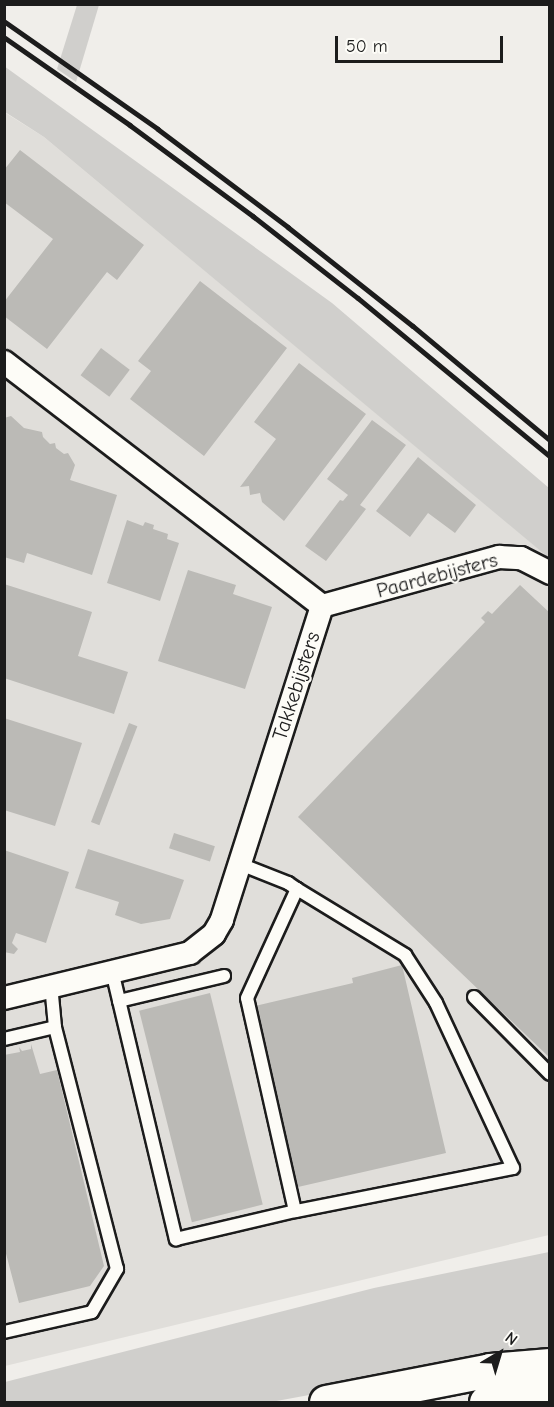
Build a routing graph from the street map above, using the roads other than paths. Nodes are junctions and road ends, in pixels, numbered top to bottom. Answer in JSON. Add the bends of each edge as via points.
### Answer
{"nodes":[{"id":1,"x":4,"y":362,"type":"edge"},
{"id":2,"x":549,"y":573,"type":"edge"},
{"id":3,"x":322,"y":606,"type":"junction"},
{"id":4,"x":240,"y":864,"type":"junction"},
{"id":5,"x":297,"y":889,"type":"junction"},
{"id":6,"x":112,"y":971,"type":"junction"},
{"id":7,"x":224,"y":976,"type":"dead end"},
{"id":8,"x":51,"y":985,"type":"junction"},
{"id":9,"x":474,"y":997,"type":"dead end"},
{"id":10,"x":4,"y":999,"type":"edge"},
{"id":11,"x":119,"y":1001,"type":"junction"},
{"id":12,"x":55,"y":1027,"type":"junction"},
{"id":13,"x":4,"y":1039,"type":"edge"},
{"id":14,"x":549,"y":1074,"type":"edge"},
{"id":15,"x":295,"y":1211,"type":"junction"},
{"id":16,"x":4,"y":1332,"type":"edge"},
{"id":17,"x":549,"y":1365,"type":"edge"},
{"id":18,"x":549,"y":1386,"type":"edge"},
{"id":19,"x":326,"y":1402,"type":"edge"},
{"id":20,"x":486,"y":1402,"type":"edge"}],
"edges":[{"from":1,"to":3,"type":"street","name":"Takkebijsters"},
{"from":2,"to":3,"type":"street","name":"Paardebijsters","via":[[521,558],[499,557]]},
{"from":3,"to":4,"type":"street","name":"Takkebijsters"},
{"from":4,"to":5,"type":"lane"},
{"from":4,"to":6,"type":"street","name":"Takkebijsters","via":[[222,920],[203,945],[190,953]]},
{"from":5,"to":15,"type":"lane","via":[[247,998]]},
{"from":5,"to":15,"type":"lane","via":[[405,955],[436,1004],[513,1168]]},
{"from":6,"to":8,"type":"street","name":"Takkebijsters"},
{"from":6,"to":11,"type":"lane"},
{"from":7,"to":11,"type":"lane"},
{"from":8,"to":10,"type":"street","name":"Takkebijsters"},
{"from":8,"to":12,"type":"lane"},
{"from":9,"to":14,"type":"lane"},
{"from":11,"to":15,"type":"lane","via":[[176,1239]]},
{"from":12,"to":13,"type":"lane"},
{"from":12,"to":16,"type":"lane","via":[[117,1269],[92,1312]]},
{"from":17,"to":19,"type":"highway","via":[[490,1370]]},
{"from":18,"to":20,"type":"highway"}]}
